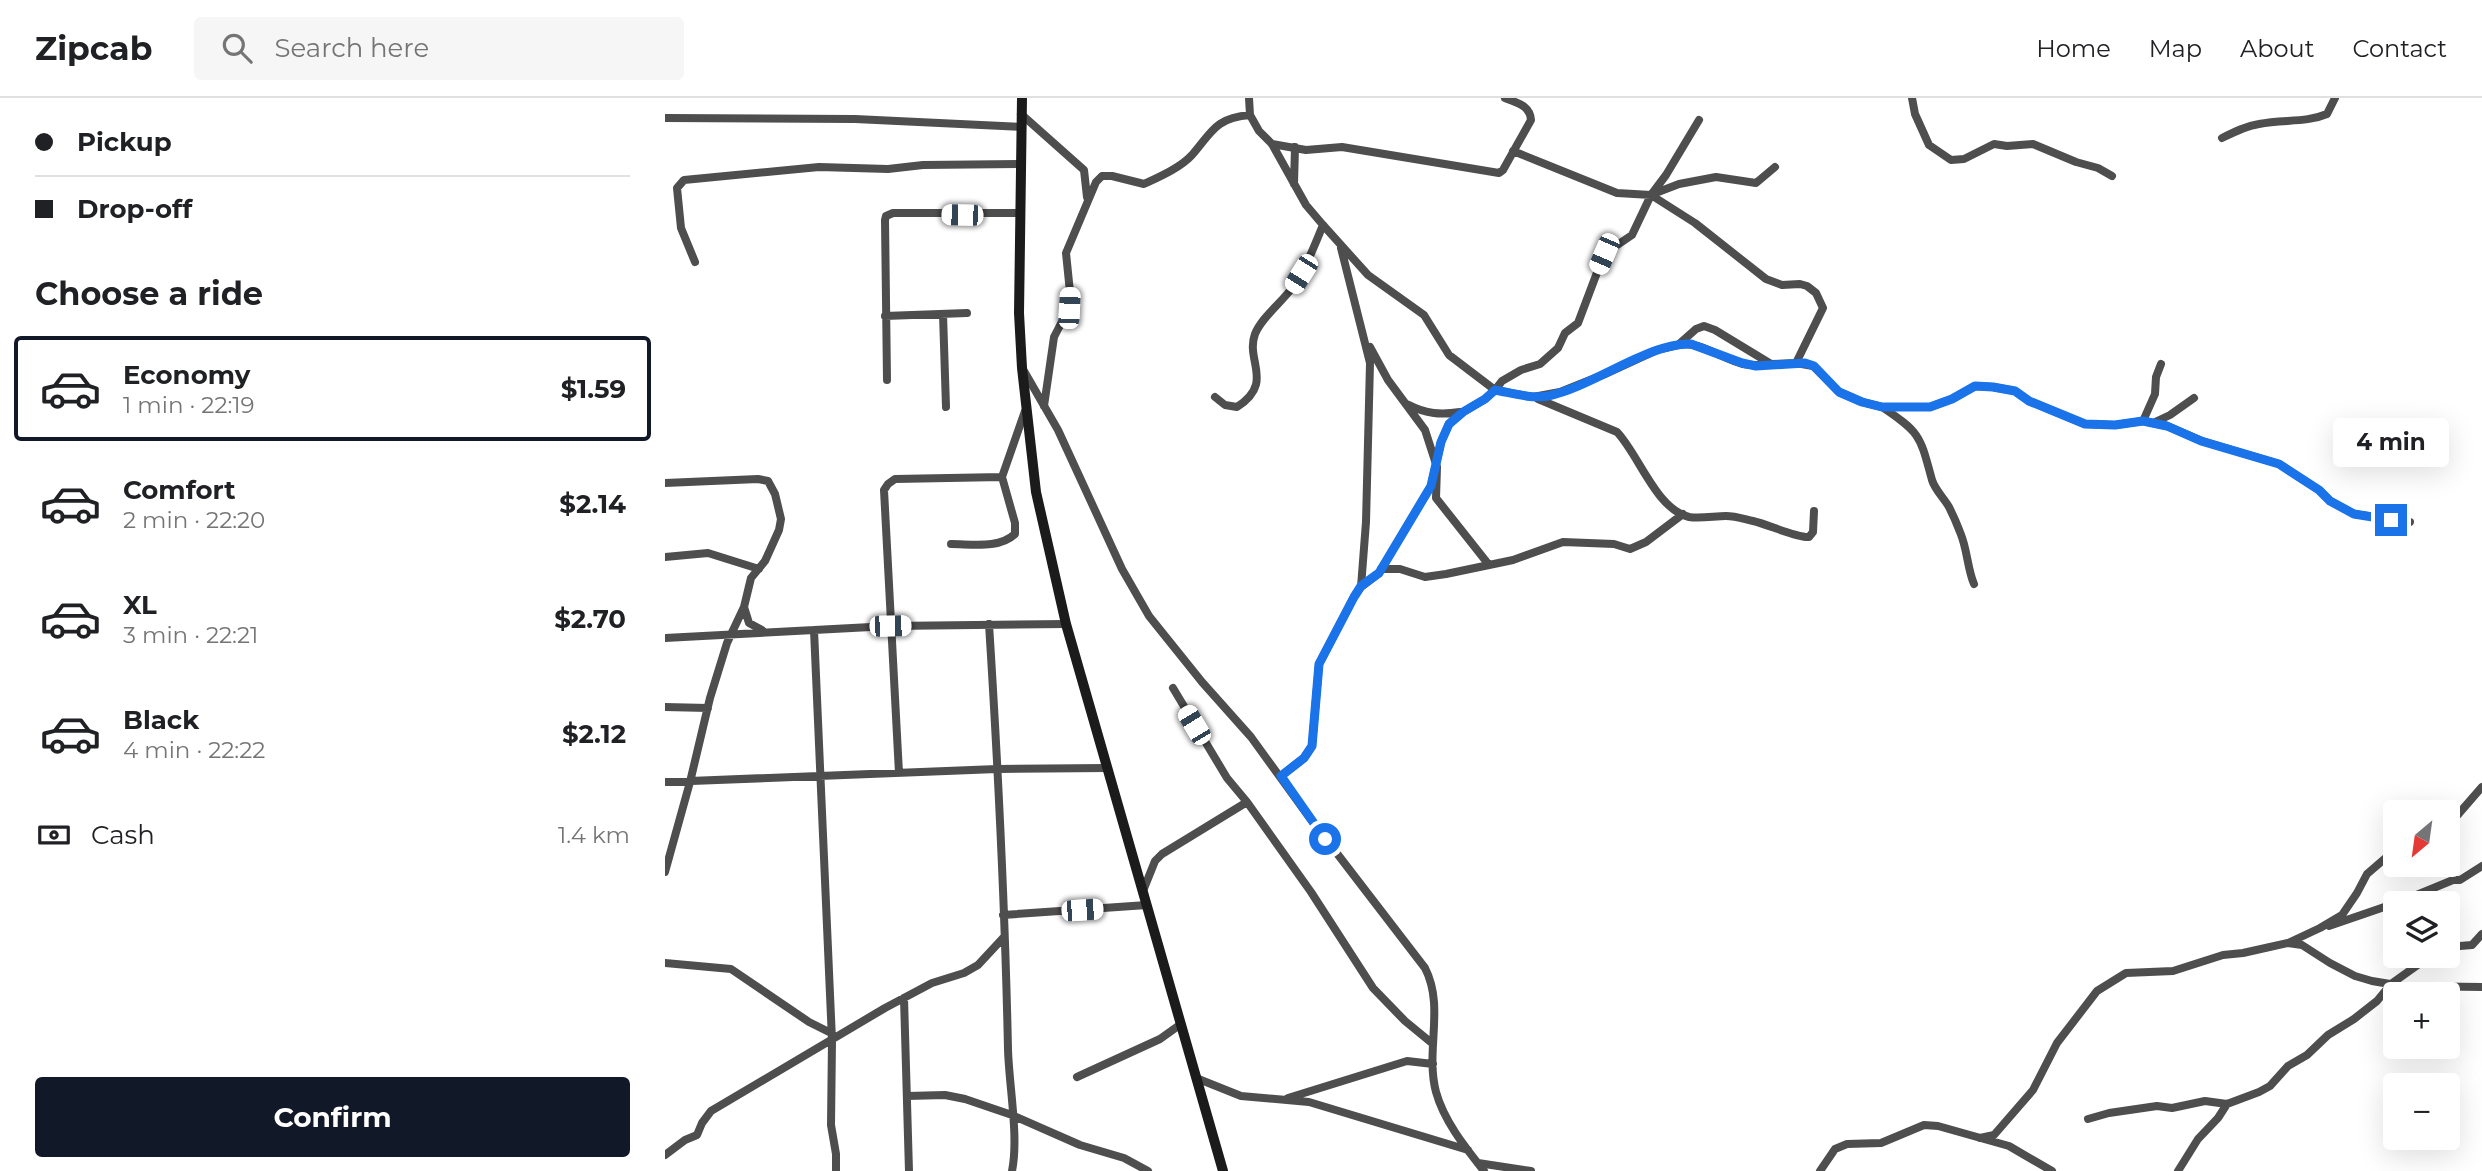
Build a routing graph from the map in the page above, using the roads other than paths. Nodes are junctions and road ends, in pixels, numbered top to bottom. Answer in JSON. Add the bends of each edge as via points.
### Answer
{"nodes":[{"id":1,"x":1022,"y":98,"type":"edge"},
{"id":2,"x":1249,"y":98,"type":"edge"},
{"id":3,"x":1505,"y":98,"type":"edge"},
{"id":4,"x":1912,"y":98,"type":"edge"},
{"id":5,"x":2335,"y":98,"type":"edge"},
{"id":6,"x":1021,"y":114,"type":"junction"},
{"id":7,"x":1249,"y":115,"type":"junction"},
{"id":8,"x":665,"y":118,"type":"edge"},
{"id":9,"x":1699,"y":120,"type":"dead end"},
{"id":10,"x":1021,"y":127,"type":"junction"},
{"id":11,"x":2222,"y":138,"type":"dead end"},
{"id":12,"x":1272,"y":144,"type":"junction"},
{"id":13,"x":1295,"y":147,"type":"junction"},
{"id":14,"x":1513,"y":151,"type":"junction"},
{"id":15,"x":1021,"y":164,"type":"junction"},
{"id":16,"x":1775,"y":167,"type":"dead end"},
{"id":17,"x":2112,"y":176,"type":"dead end"},
{"id":18,"x":1294,"y":184,"type":"junction"},
{"id":19,"x":1651,"y":195,"type":"junction"},
{"id":20,"x":1087,"y":197,"type":"junction"},
{"id":21,"x":1020,"y":213,"type":"junction"},
{"id":22,"x":1323,"y":225,"type":"junction"},
{"id":23,"x":1341,"y":245,"type":"junction"},
{"id":24,"x":695,"y":262,"type":"dead end"},
{"id":25,"x":967,"y":313,"type":"dead end"},
{"id":26,"x":943,"y":314,"type":"junction"},
{"id":27,"x":885,"y":316,"type":"junction"},
{"id":28,"x":1365,"y":338,"type":"junction"},
{"id":29,"x":1678,"y":345,"type":"junction"},
{"id":30,"x":1796,"y":363,"type":"junction"},
{"id":31,"x":1771,"y":364,"type":"junction"},
{"id":32,"x":2161,"y":364,"type":"dead end"},
{"id":33,"x":1023,"y":368,"type":"junction"},
{"id":34,"x":887,"y":380,"type":"dead end"},
{"id":35,"x":1495,"y":390,"type":"junction"},
{"id":36,"x":1215,"y":397,"type":"dead end"},
{"id":37,"x":1533,"y":397,"type":"junction"},
{"id":38,"x":2194,"y":398,"type":"dead end"},
{"id":39,"x":1407,"y":405,"type":"junction"},
{"id":40,"x":1044,"y":406,"type":"junction"},
{"id":41,"x":946,"y":407,"type":"dead end"},
{"id":42,"x":1882,"y":407,"type":"junction"},
{"id":43,"x":1026,"y":408,"type":"junction"},
{"id":44,"x":1463,"y":412,"type":"junction"},
{"id":45,"x":2143,"y":421,"type":"junction"},
{"id":46,"x":2153,"y":423,"type":"junction"},
{"id":47,"x":1437,"y":467,"type":"junction"},
{"id":48,"x":1002,"y":477,"type":"junction"},
{"id":49,"x":665,"y":483,"type":"edge"},
{"id":50,"x":1814,"y":511,"type":"dead end"},
{"id":51,"x":1683,"y":514,"type":"junction"},
{"id":52,"x":2410,"y":522,"type":"dead end"},
{"id":53,"x":951,"y":544,"type":"dead end"},
{"id":54,"x":665,"y":557,"type":"edge"},
{"id":55,"x":1489,"y":565,"type":"junction"},
{"id":56,"x":759,"y":569,"type":"junction"},
{"id":57,"x":1381,"y":569,"type":"junction"},
{"id":58,"x":1974,"y":584,"type":"dead end"},
{"id":59,"x":1361,"y":586,"type":"junction"},
{"id":60,"x":744,"y":607,"type":"junction"},
{"id":61,"x":989,"y":624,"type":"junction"},
{"id":62,"x":1066,"y":624,"type":"junction"},
{"id":63,"x":890,"y":626,"type":"junction"},
{"id":64,"x":814,"y":630,"type":"junction"},
{"id":65,"x":766,"y":631,"type":"junction"},
{"id":66,"x":731,"y":634,"type":"junction"},
{"id":67,"x":665,"y":638,"type":"edge"},
{"id":68,"x":1173,"y":688,"type":"dead end"},
{"id":69,"x":665,"y":707,"type":"edge"},
{"id":70,"x":708,"y":708,"type":"junction"},
{"id":71,"x":1107,"y":768,"type":"junction"},
{"id":72,"x":997,"y":769,"type":"junction"},
{"id":73,"x":899,"y":774,"type":"junction"},
{"id":74,"x":1281,"y":776,"type":"junction"},
{"id":75,"x":822,"y":777,"type":"junction"},
{"id":76,"x":665,"y":782,"type":"edge"},
{"id":77,"x":690,"y":782,"type":"junction"},
{"id":78,"x":2482,"y":787,"type":"edge"},
{"id":79,"x":1247,"y":802,"type":"junction"},
{"id":80,"x":2461,"y":811,"type":"edge"},
{"id":81,"x":2383,"y":860,"type":"edge"},
{"id":82,"x":2482,"y":866,"type":"edge"},
{"id":83,"x":665,"y":872,"type":"edge"},
{"id":84,"x":1143,"y":891,"type":"junction"},
{"id":85,"x":2425,"y":891,"type":"edge"},
{"id":86,"x":1147,"y":905,"type":"junction"},
{"id":87,"x":2383,"y":907,"type":"edge"},
{"id":88,"x":1003,"y":915,"type":"junction"},
{"id":89,"x":2320,"y":928,"type":"junction"},
{"id":90,"x":2482,"y":934,"type":"edge"},
{"id":91,"x":1004,"y":937,"type":"junction"},
{"id":92,"x":2288,"y":943,"type":"junction"},
{"id":93,"x":2460,"y":946,"type":"edge"},
{"id":94,"x":665,"y":964,"type":"edge"},
{"id":95,"x":2413,"y":968,"type":"edge"},
{"id":96,"x":2383,"y":982,"type":"edge"},
{"id":97,"x":2394,"y":982,"type":"edge"},
{"id":98,"x":2460,"y":987,"type":"edge"},
{"id":99,"x":2482,"y":987,"type":"edge"},
{"id":100,"x":2383,"y":994,"type":"edge"},
{"id":101,"x":904,"y":998,"type":"junction"},
{"id":102,"x":1181,"y":1024,"type":"junction"},
{"id":103,"x":832,"y":1037,"type":"junction"},
{"id":104,"x":1433,"y":1044,"type":"junction"},
{"id":105,"x":1433,"y":1064,"type":"junction"},
{"id":106,"x":1077,"y":1077,"type":"dead end"},
{"id":107,"x":1196,"y":1078,"type":"junction"},
{"id":108,"x":907,"y":1096,"type":"junction"},
{"id":109,"x":1282,"y":1099,"type":"junction"},
{"id":110,"x":2228,"y":1104,"type":"junction"},
{"id":111,"x":1012,"y":1115,"type":"junction"},
{"id":112,"x":2088,"y":1119,"type":"dead end"},
{"id":113,"x":1980,"y":1138,"type":"junction"},
{"id":114,"x":1468,"y":1150,"type":"junction"},
{"id":115,"x":665,"y":1155,"type":"edge"},
{"id":116,"x":1478,"y":1163,"type":"junction"},
{"id":117,"x":836,"y":1171,"type":"edge"},
{"id":118,"x":909,"y":1171,"type":"edge"},
{"id":119,"x":1011,"y":1171,"type":"edge"},
{"id":120,"x":1148,"y":1171,"type":"edge"},
{"id":121,"x":1223,"y":1171,"type":"edge"},
{"id":122,"x":1484,"y":1171,"type":"edge"},
{"id":123,"x":1531,"y":1171,"type":"edge"},
{"id":124,"x":1820,"y":1171,"type":"edge"},
{"id":125,"x":2052,"y":1171,"type":"edge"},
{"id":126,"x":2178,"y":1171,"type":"edge"}],
"edges":[{"from":1,"to":6,"type":"main road"},
{"from":2,"to":7,"type":"street"},
{"from":3,"to":14,"type":"street","via":[[1531,112]]},
{"from":4,"to":17,"type":"street","via":[[1929,145],[1951,160],[1964,159],[1994,144],[2032,144]]},
{"from":5,"to":11,"type":"street","via":[[2327,114],[2313,120],[2259,124]]},
{"from":6,"to":10,"type":"main road"},
{"from":6,"to":20,"type":"street","via":[[1084,170]]},
{"from":7,"to":12,"type":"street"},
{"from":7,"to":20,"type":"street","via":[[1219,123],[1192,155],[1155,179],[1144,184],[1102,176]]},
{"from":8,"to":10,"type":"street","via":[[855,119]]},
{"from":9,"to":19,"type":"street"},
{"from":10,"to":15,"type":"main road"},
{"from":12,"to":13,"type":"street"},
{"from":12,"to":18,"type":"street"},
{"from":13,"to":14,"type":"street","via":[[1342,147],[1499,173]]},
{"from":13,"to":18,"type":"street"},
{"from":14,"to":19,"type":"street","via":[[1617,193]]},
{"from":15,"to":21,"type":"main road"},
{"from":15,"to":24,"type":"street","via":[[819,167],[684,180],[677,188],[681,228]]},
{"from":16,"to":19,"type":"street","via":[[1756,183],[1716,177]]},
{"from":18,"to":22,"type":"street"},
{"from":19,"to":30,"type":"street","via":[[1766,279],[1782,285],[1800,284],[1816,293],[1822,314]]},
{"from":19,"to":35,"type":"street","via":[[1632,235],[1604,254],[1578,323],[1540,364],[1521,370]]},
{"from":20,"to":40,"type":"street","via":[[1066,253],[1069,308],[1054,337]]},
{"from":21,"to":27,"type":"street","via":[[888,214]]},
{"from":21,"to":33,"type":"main road"},
{"from":22,"to":23,"type":"street"},
{"from":22,"to":36,"type":"street","via":[[1292,288],[1256,332],[1258,372],[1248,400],[1237,407]]},
{"from":23,"to":28,"type":"street"},
{"from":23,"to":35,"type":"street","via":[[1368,275],[1424,315],[1449,355]]},
{"from":25,"to":26,"type":"street"},
{"from":26,"to":27,"type":"street"},
{"from":26,"to":41,"type":"street"},
{"from":27,"to":34,"type":"street"},
{"from":28,"to":39,"type":"street"},
{"from":28,"to":59,"type":"street","via":[[1370,363]]},
{"from":29,"to":31,"type":"street","via":[[1691,344],[1756,366]]},
{"from":29,"to":31,"type":"street","via":[[1704,326]]},
{"from":29,"to":37,"type":"street","via":[[1565,391]]},
{"from":30,"to":31,"type":"street"},
{"from":30,"to":42,"type":"street","via":[[1814,366],[1839,392]]},
{"from":32,"to":45,"type":"street"},
{"from":33,"to":40,"type":"street"},
{"from":33,"to":43,"type":"main road"},
{"from":35,"to":37,"type":"street"},
{"from":35,"to":44,"type":"street"},
{"from":37,"to":51,"type":"street","via":[[1617,432],[1650,482]]},
{"from":38,"to":46,"type":"street"},
{"from":39,"to":44,"type":"street","via":[[1442,415]]},
{"from":39,"to":47,"type":"street","via":[[1425,430]]},
{"from":40,"to":74,"type":"street","via":[[1149,616]]},
{"from":42,"to":45,"type":"street","via":[[1930,407],[1975,386],[2015,391],[2085,424]]},
{"from":42,"to":58,"type":"street","via":[[1915,431],[1924,446],[1932,481],[1961,534]]},
{"from":43,"to":48,"type":"street"},
{"from":43,"to":62,"type":"main road","via":[[1036,492]]},
{"from":44,"to":47,"type":"street","via":[[1449,424]]},
{"from":45,"to":46,"type":"street"},
{"from":46,"to":52,"type":"street","via":[[2279,464],[2354,514]]},
{"from":47,"to":55,"type":"street","via":[[1436,498]]},
{"from":47,"to":57,"type":"street","via":[[1426,495]]},
{"from":48,"to":53,"type":"street","via":[[1015,534],[1007,542]]},
{"from":48,"to":63,"type":"street","via":[[895,479],[888,484],[884,490]]},
{"from":49,"to":56,"type":"street","via":[[768,481],[781,519]]},
{"from":50,"to":51,"type":"street","via":[[1813,531],[1801,538],[1769,524],[1731,516]]},
{"from":51,"to":55,"type":"street","via":[[1630,549],[1563,542]]},
{"from":54,"to":56,"type":"street","via":[[709,553]]},
{"from":55,"to":57,"type":"street","via":[[1425,577]]},
{"from":56,"to":60,"type":"street","via":[[748,586]]},
{"from":57,"to":59,"type":"street"},
{"from":59,"to":74,"type":"street","via":[[1319,664],[1312,746]]},
{"from":60,"to":65,"type":"street","via":[[749,623]]},
{"from":60,"to":66,"type":"street"},
{"from":61,"to":62,"type":"street"},
{"from":61,"to":63,"type":"street"},
{"from":61,"to":72,"type":"street"},
{"from":62,"to":71,"type":"main road"},
{"from":63,"to":64,"type":"street"},
{"from":63,"to":73,"type":"street"},
{"from":64,"to":65,"type":"street"},
{"from":64,"to":75,"type":"street"},
{"from":65,"to":66,"type":"street"},
{"from":66,"to":67,"type":"street"},
{"from":66,"to":70,"type":"street"},
{"from":68,"to":79,"type":"street","via":[[1227,778]]},
{"from":69,"to":70,"type":"street"},
{"from":70,"to":77,"type":"street"},
{"from":71,"to":72,"type":"street"},
{"from":71,"to":84,"type":"main road"},
{"from":72,"to":73,"type":"street"},
{"from":72,"to":88,"type":"street"},
{"from":73,"to":75,"type":"street"},
{"from":74,"to":104,"type":"street","via":[[1425,968],[1436,1003]]},
{"from":75,"to":77,"type":"street"},
{"from":75,"to":103,"type":"street"},
{"from":76,"to":77,"type":"street"},
{"from":77,"to":83,"type":"street"},
{"from":78,"to":80,"type":"street"},
{"from":79,"to":84,"type":"street","via":[[1162,854]]},
{"from":79,"to":104,"type":"street","via":[[1373,988]]},
{"from":81,"to":89,"type":"street","via":[[2367,874],[2342,915]]},
{"from":82,"to":85,"type":"street","via":[[2461,880]]},
{"from":84,"to":86,"type":"main road"},
{"from":86,"to":88,"type":"street"},
{"from":86,"to":102,"type":"main road"},
{"from":87,"to":89,"type":"street"},
{"from":88,"to":91,"type":"street"},
{"from":89,"to":92,"type":"street"},
{"from":90,"to":93,"type":"street","via":[[2472,945]]},
{"from":91,"to":101,"type":"street","via":[[978,965]]},
{"from":91,"to":111,"type":"street"},
{"from":92,"to":96,"type":"street","via":[[2302,945],[2355,976]]},
{"from":92,"to":113,"type":"street","via":[[2223,955],[2173,971],[2126,973],[2112,981],[2097,991],[2071,1023],[2033,1090],[2008,1121],[1994,1135]]},
{"from":94,"to":103,"type":"street","via":[[731,969]]},
{"from":95,"to":97,"type":"street"},
{"from":98,"to":99,"type":"street"},
{"from":100,"to":110,"type":"street","via":[[2288,1066],[2270,1086]]},
{"from":101,"to":103,"type":"street"},
{"from":101,"to":108,"type":"street"},
{"from":102,"to":106,"type":"street"},
{"from":102,"to":107,"type":"main road"},
{"from":103,"to":115,"type":"street","via":[[711,1111],[697,1135]]},
{"from":103,"to":117,"type":"street","via":[[831,1125]]},
{"from":104,"to":105,"type":"street"},
{"from":105,"to":109,"type":"street","via":[[1407,1061]]},
{"from":105,"to":114,"type":"street","via":[[1436,1091],[1447,1119]]},
{"from":107,"to":109,"type":"street","via":[[1241,1096]]},
{"from":107,"to":121,"type":"main road"},
{"from":108,"to":111,"type":"street","via":[[945,1095]]},
{"from":108,"to":118,"type":"street"},
{"from":109,"to":114,"type":"street","via":[[1309,1102]]},
{"from":110,"to":112,"type":"street","via":[[2204,1101],[2172,1108],[2157,1106]]},
{"from":110,"to":126,"type":"street"},
{"from":111,"to":119,"type":"street"},
{"from":111,"to":120,"type":"street"},
{"from":113,"to":124,"type":"street","via":[[1923,1125],[1881,1143],[1835,1149]]},
{"from":113,"to":125,"type":"street","via":[[2009,1146]]},
{"from":114,"to":116,"type":"street"},
{"from":116,"to":122,"type":"street"},
{"from":116,"to":123,"type":"street"}]}
